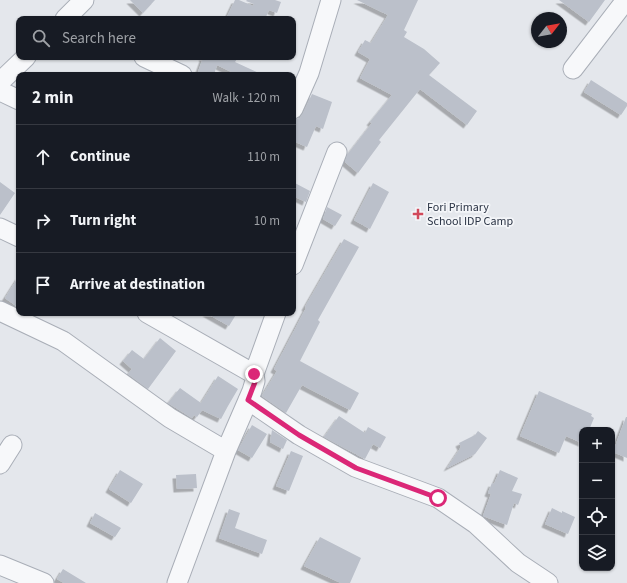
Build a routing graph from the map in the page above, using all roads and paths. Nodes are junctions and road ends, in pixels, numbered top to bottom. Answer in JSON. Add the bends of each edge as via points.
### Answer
{"nodes":[{"id":1,"x":84,"y":0,"type":"edge"},
{"id":2,"x":332,"y":0,"type":"edge"},
{"id":3,"x":626,"y":0,"type":"edge"},
{"id":4,"x":68,"y":16,"type":"edge"},
{"id":5,"x":23,"y":60,"type":"edge"},
{"id":6,"x":150,"y":60,"type":"edge"},
{"id":7,"x":573,"y":69,"type":"dead end"},
{"id":8,"x":176,"y":72,"type":"edge"},
{"id":9,"x":0,"y":82,"type":"edge"},
{"id":10,"x":0,"y":91,"type":"edge"},
{"id":11,"x":16,"y":99,"type":"edge"},
{"id":12,"x":296,"y":102,"type":"edge"},
{"id":13,"x":336,"y":152,"type":"dead end"},
{"id":14,"x":300,"y":224,"type":"edge"},
{"id":15,"x":0,"y":228,"type":"edge"},
{"id":16,"x":16,"y":236,"type":"edge"},
{"id":17,"x":296,"y":247,"type":"edge"},
{"id":18,"x":0,"y":311,"type":"edge"},
{"id":19,"x":152,"y":316,"type":"edge"},
{"id":20,"x":275,"y":316,"type":"edge"},
{"id":21,"x":254,"y":374,"type":"junction"},
{"id":22,"x":248,"y":400,"type":"junction"},
{"id":23,"x":12,"y":445,"type":"dead end"},
{"id":24,"x":226,"y":451,"type":"junction"},
{"id":25,"x":0,"y":464,"type":"edge"},
{"id":26,"x":0,"y":565,"type":"edge"},
{"id":27,"x":525,"y":576,"type":"edge"},
{"id":28,"x":43,"y":583,"type":"edge"},
{"id":29,"x":177,"y":583,"type":"edge"},
{"id":30,"x":548,"y":583,"type":"edge"}],
"edges":[{"from":1,"to":4,"type":"street"},
{"from":2,"to":12,"type":"street","via":[[309,73]]},
{"from":3,"to":7,"type":"street"},
{"from":5,"to":9,"type":"street"},
{"from":6,"to":8,"type":"street"},
{"from":10,"to":11,"type":"street"},
{"from":13,"to":14,"type":"street"},
{"from":14,"to":17,"type":"street"},
{"from":15,"to":16,"type":"street"},
{"from":18,"to":24,"type":"street","via":[[63,341],[170,418]]},
{"from":19,"to":21,"type":"street"},
{"from":20,"to":21,"type":"street"},
{"from":21,"to":22,"type":"street","via":[[255,382]]},
{"from":22,"to":24,"type":"street"},
{"from":22,"to":27,"type":"street","via":[[299,435],[356,468],[438,498],[476,524],[518,563]]},
{"from":23,"to":25,"type":"street"},
{"from":24,"to":29,"type":"street"},
{"from":26,"to":28,"type":"street"},
{"from":27,"to":30,"type":"street"}]}
